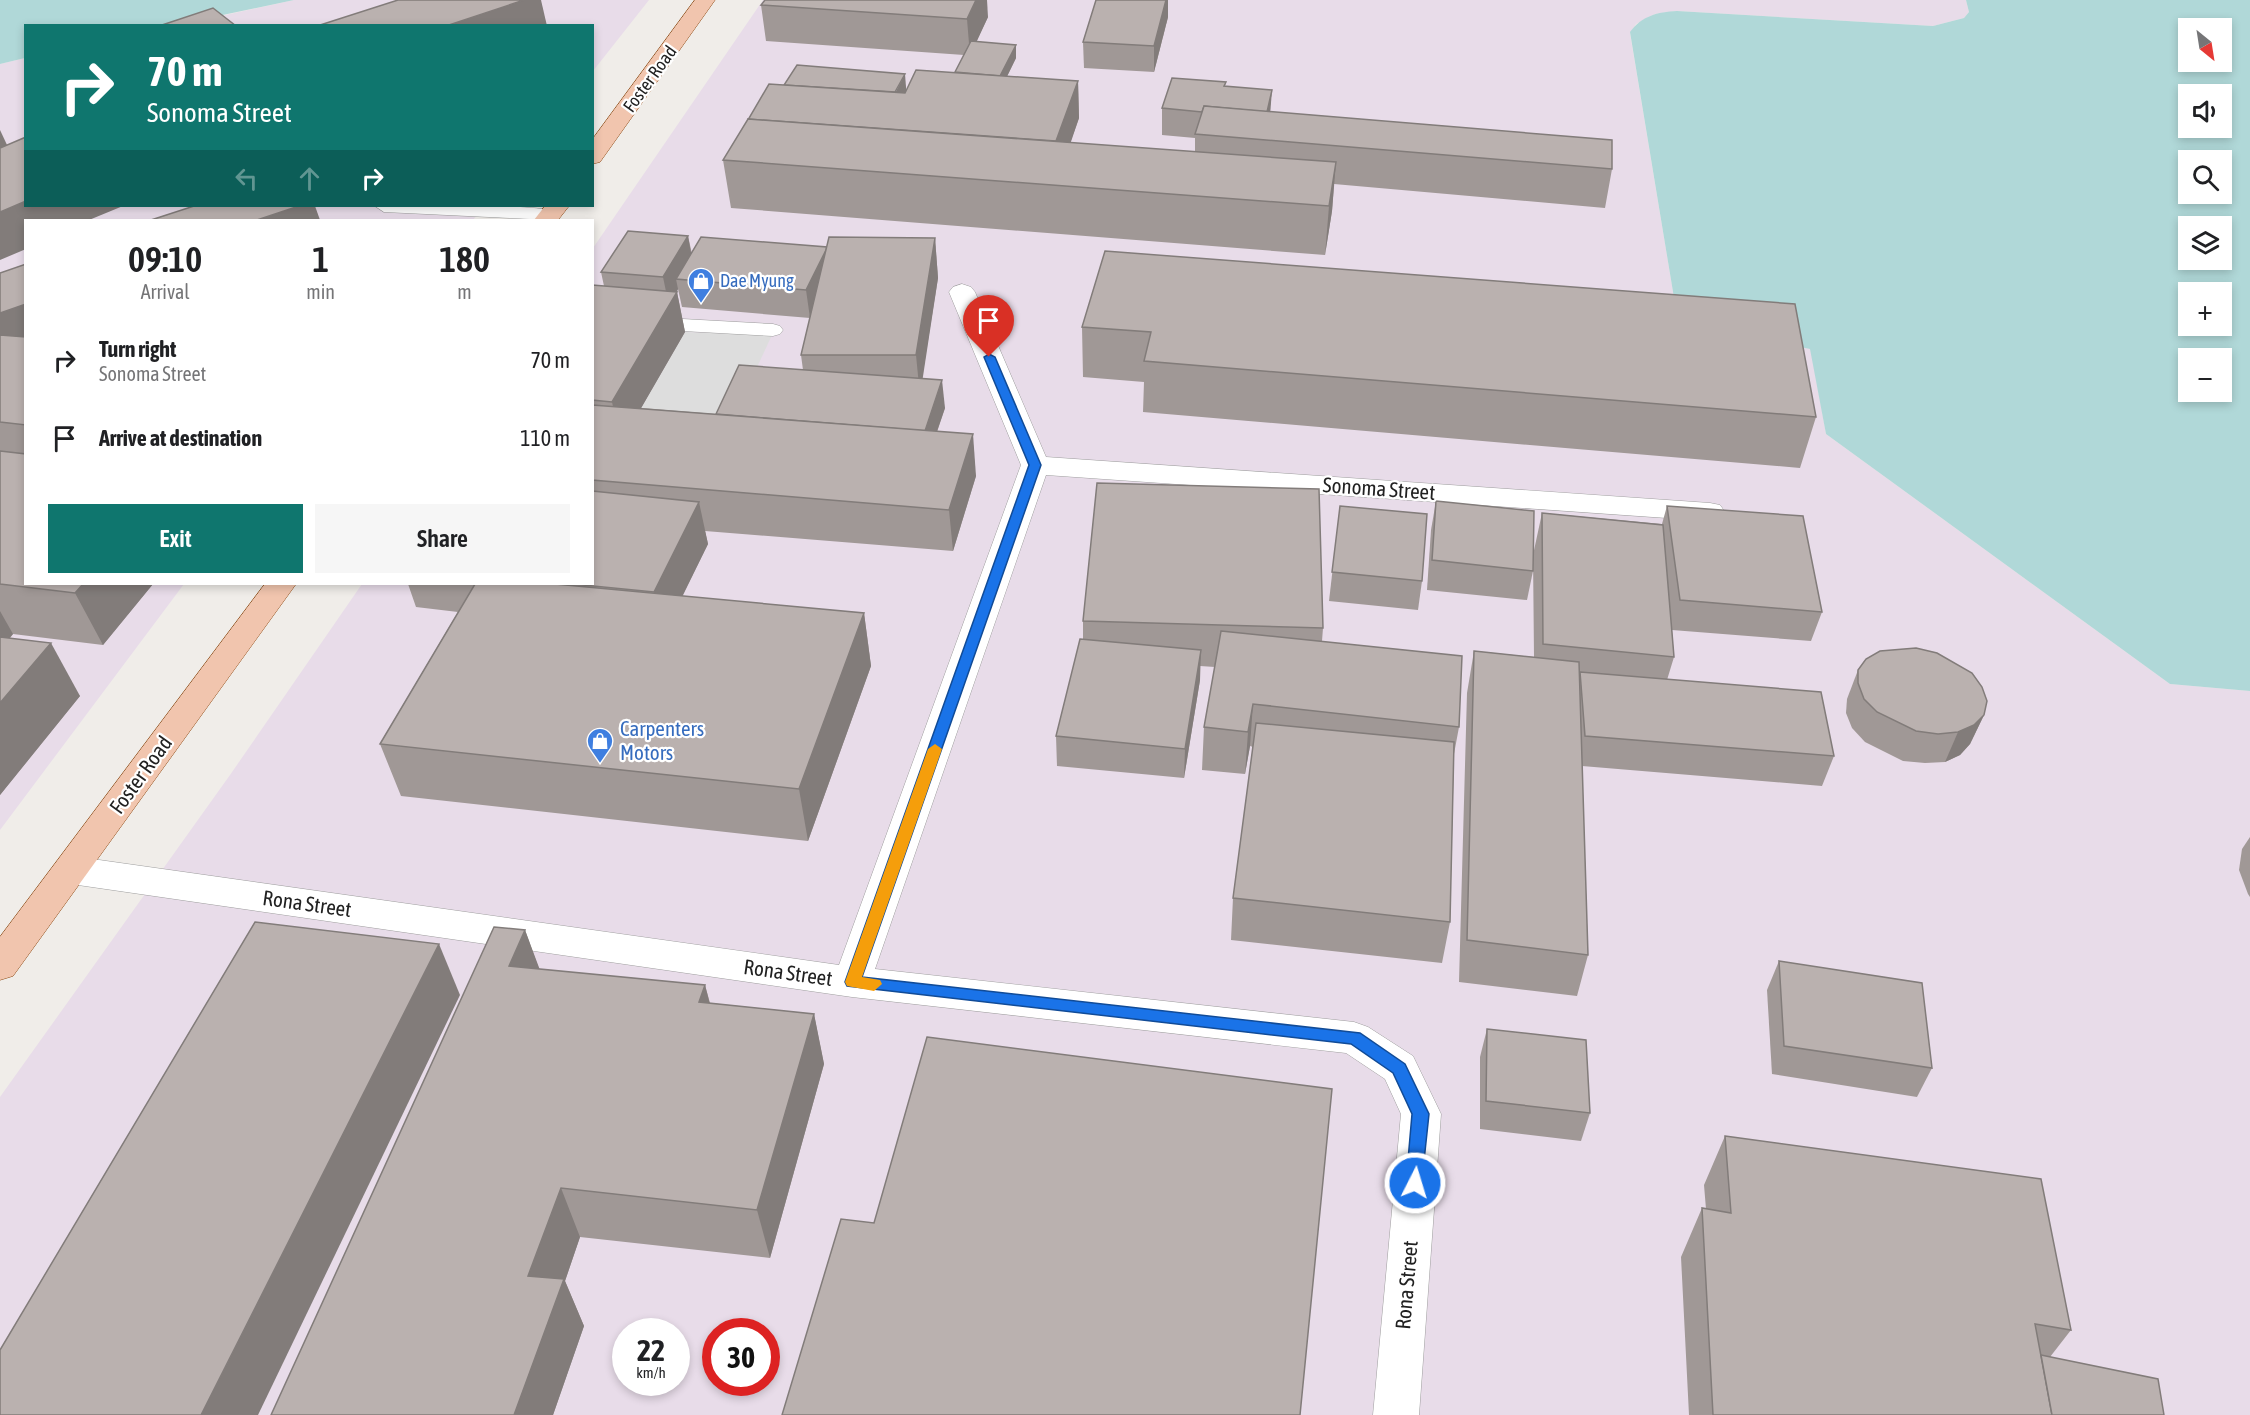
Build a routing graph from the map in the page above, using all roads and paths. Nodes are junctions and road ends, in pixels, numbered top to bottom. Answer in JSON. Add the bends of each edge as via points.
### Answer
{"nodes":[{"id":1,"x":705,"y":0,"type":"edge"},
{"id":2,"x":594,"y":154,"type":"edge"},
{"id":3,"x":408,"y":207,"type":"edge"},
{"id":4,"x":551,"y":213,"type":"edge"},
{"id":5,"x":962,"y":292,"type":"dead end"},
{"id":6,"x":594,"y":320,"type":"edge"},
{"id":7,"x":773,"y":330,"type":"dead end"},
{"id":8,"x":1035,"y":465,"type":"junction"},
{"id":9,"x":1723,"y":513,"type":"edge"},
{"id":10,"x":280,"y":585,"type":"edge"},
{"id":11,"x":71,"y":870,"type":"junction"},
{"id":12,"x":0,"y":965,"type":"edge"},
{"id":13,"x":852,"y":982,"type":"junction"},
{"id":14,"x":1396,"y":1415,"type":"edge"}],
"edges":[{"from":1,"to":2,"type":"main road","name":"Foster Road"},
{"from":3,"to":4,"type":"lane"},
{"from":5,"to":8,"type":"street"},
{"from":6,"to":7,"type":"lane"},
{"from":8,"to":9,"type":"street","name":"Sonoma Street"},
{"from":8,"to":13,"type":"street"},
{"from":10,"to":11,"type":"main road","name":"Foster Road"},
{"from":11,"to":12,"type":"main road","name":"Foster Road"},
{"from":11,"to":13,"type":"street","name":"Rona Street"},
{"from":13,"to":14,"type":"street","name":"Rona Street","via":[[1354,1038],[1399,1068],[1421,1114]]}]}
